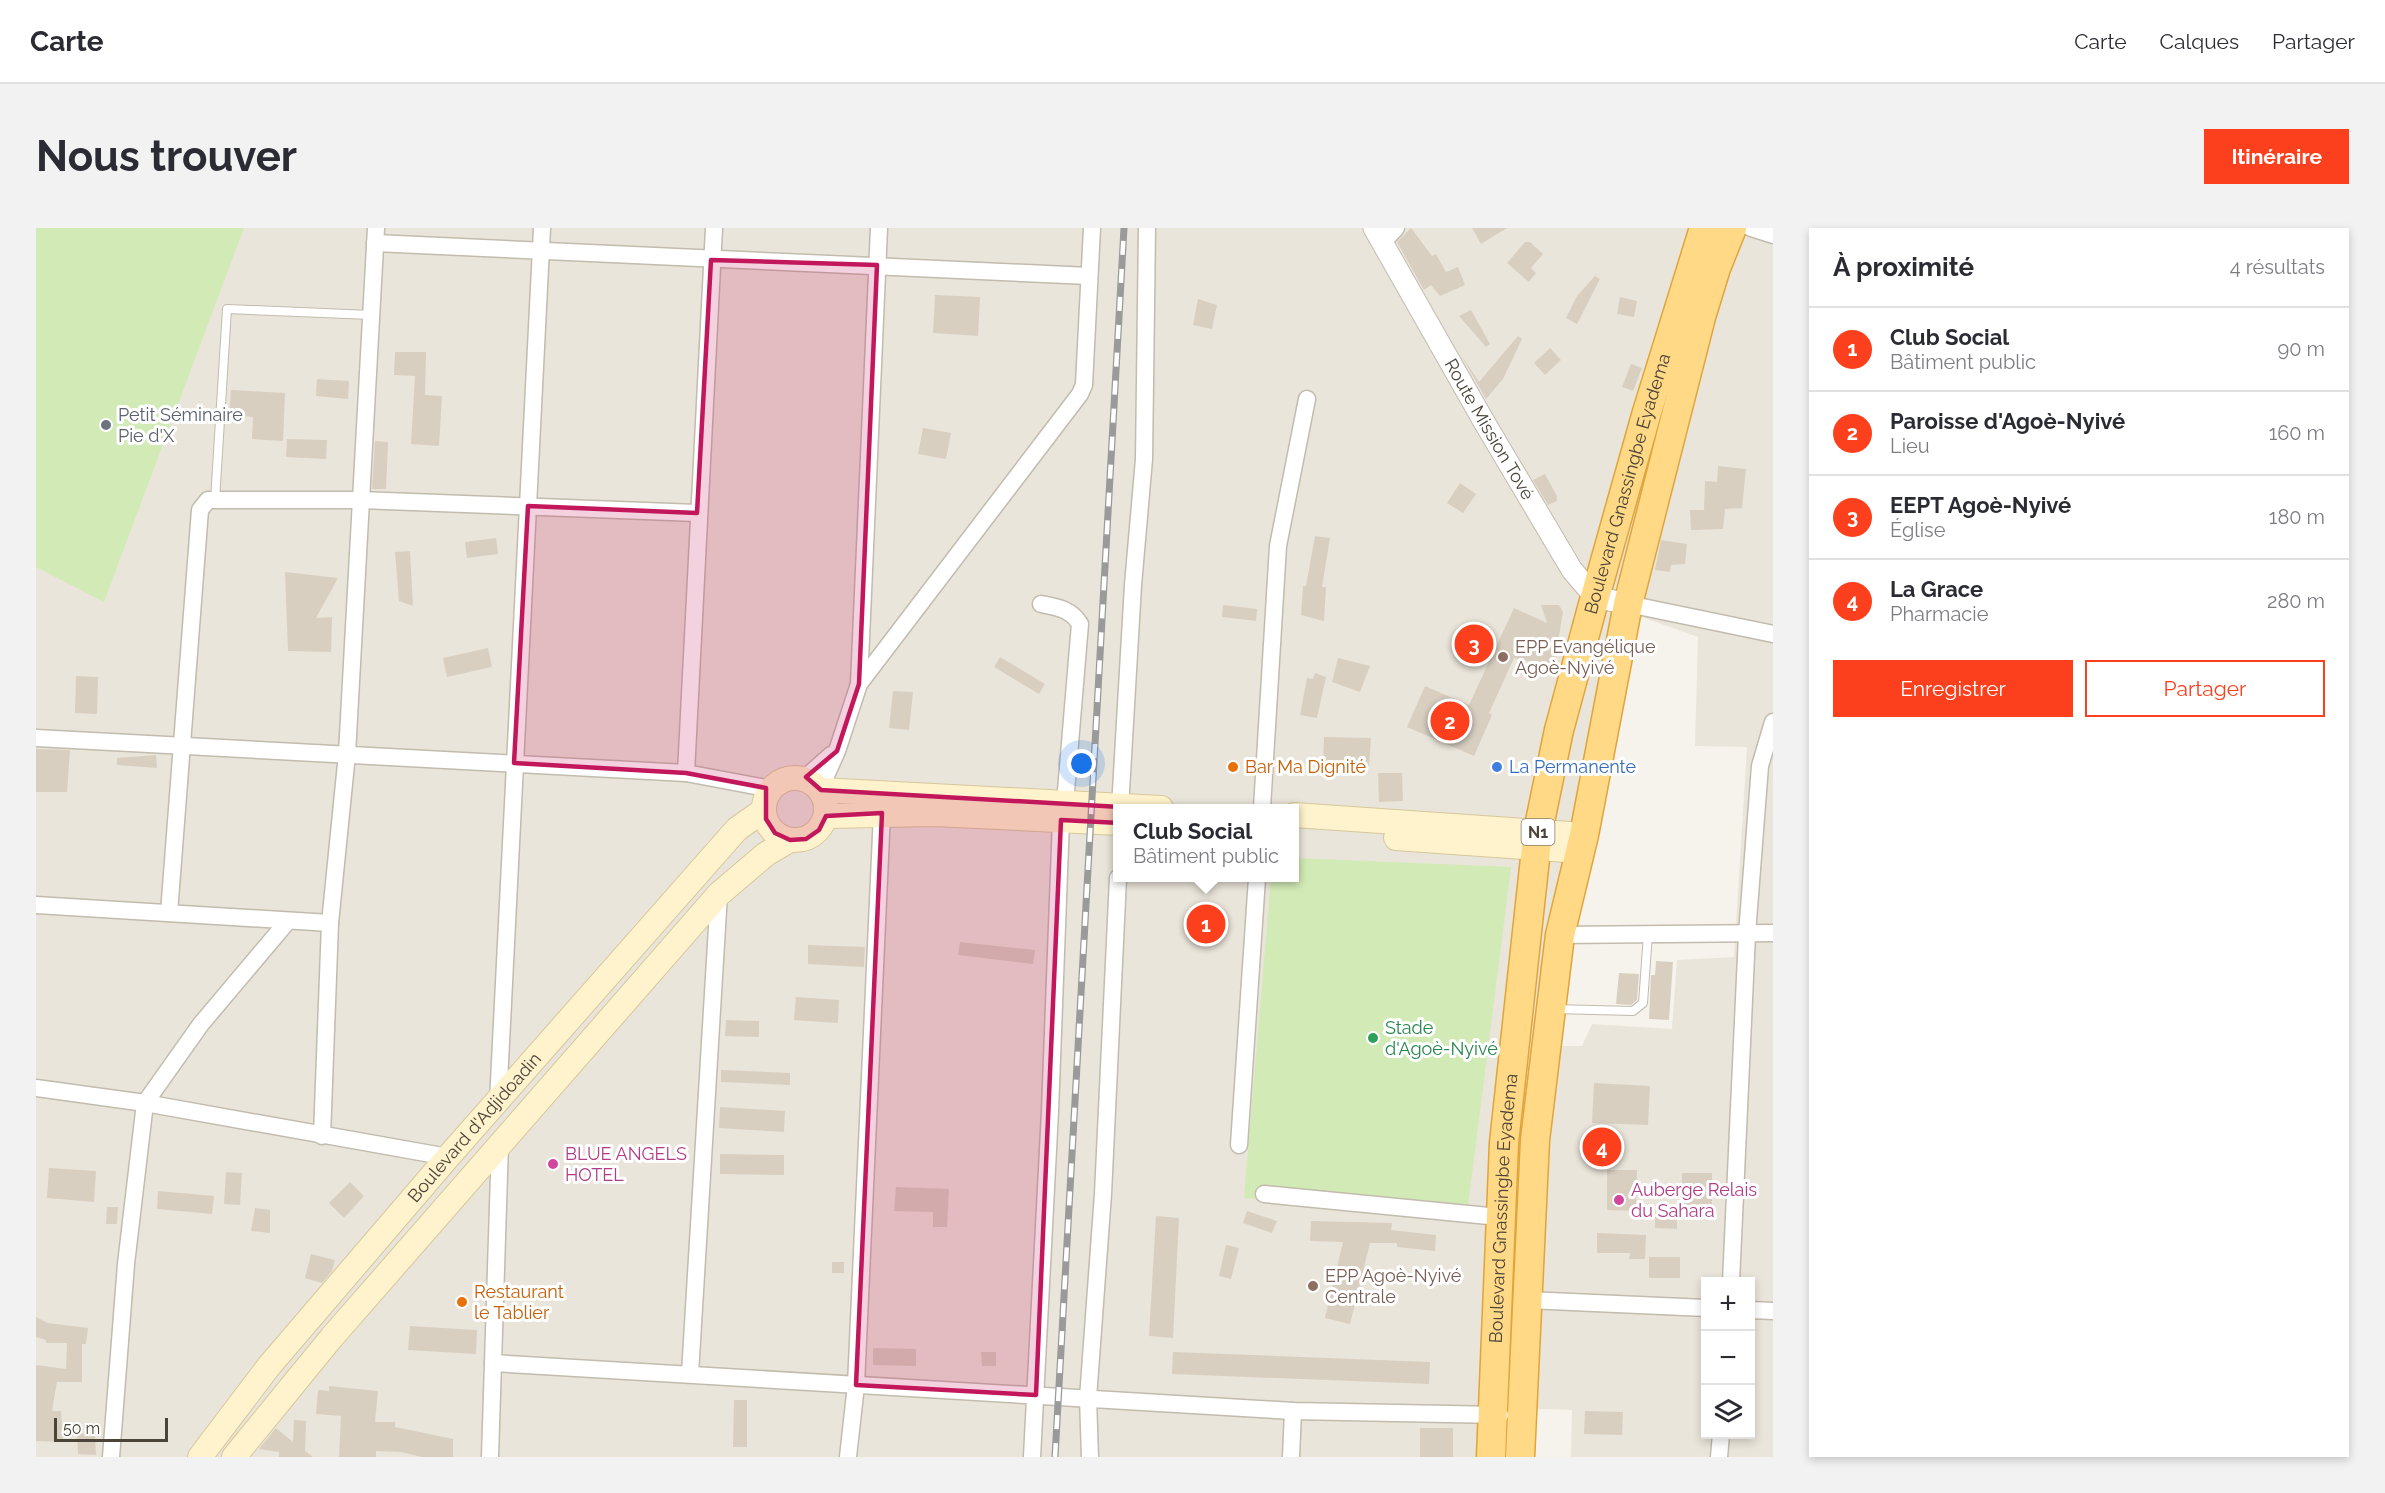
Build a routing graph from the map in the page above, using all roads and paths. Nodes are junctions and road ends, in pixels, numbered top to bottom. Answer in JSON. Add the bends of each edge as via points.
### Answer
{"nodes":[{"id":1,"x":542,"y":228,"type":"edge"},
{"id":2,"x":714,"y":228,"type":"edge"},
{"id":3,"x":879,"y":228,"type":"edge"},
{"id":4,"x":1092,"y":228,"type":"edge"},
{"id":5,"x":1147,"y":228,"type":"edge"},
{"id":6,"x":1704,"y":228,"type":"edge"},
{"id":7,"x":1732,"y":228,"type":"edge"},
{"id":8,"x":1751,"y":228,"type":"edge"},
{"id":9,"x":1384,"y":233,"type":"edge"},
{"id":10,"x":1773,"y":235,"type":"edge"},
{"id":11,"x":376,"y":236,"type":"edge"},
{"id":12,"x":541,"y":252,"type":"junction"},
{"id":13,"x":711,"y":260,"type":"junction"},
{"id":14,"x":877,"y":265,"type":"junction"},
{"id":15,"x":1089,"y":276,"type":"junction"},
{"id":16,"x":371,"y":315,"type":"junction"},
{"id":17,"x":1307,"y":399,"type":"dead end"},
{"id":18,"x":215,"y":500,"type":"junction"},
{"id":19,"x":360,"y":500,"type":"junction"},
{"id":20,"x":528,"y":506,"type":"junction"},
{"id":21,"x":697,"y":513,"type":"junction"},
{"id":22,"x":1595,"y":597,"type":"junction"},
{"id":23,"x":1041,"y":603,"type":"dead end"},
{"id":24,"x":1628,"y":604,"type":"junction"},
{"id":25,"x":1773,"y":634,"type":"edge"},
{"id":26,"x":859,"y":684,"type":"junction"},
{"id":27,"x":1773,"y":722,"type":"edge"},
{"id":28,"x":36,"y":738,"type":"edge"},
{"id":29,"x":183,"y":747,"type":"junction"},
{"id":30,"x":347,"y":754,"type":"junction"},
{"id":31,"x":514,"y":763,"type":"junction"},
{"id":32,"x":686,"y":773,"type":"junction"},
{"id":33,"x":815,"y":786,"type":"junction"},
{"id":34,"x":767,"y":800,"type":"junction"},
{"id":35,"x":1120,"y":804,"type":"edge"},
{"id":36,"x":1262,"y":804,"type":"edge"},
{"id":37,"x":1063,"y":812,"type":"junction"},
{"id":38,"x":882,"y":813,"type":"junction"},
{"id":39,"x":1113,"y":813,"type":"edge"},
{"id":40,"x":1299,"y":815,"type":"edge"},
{"id":41,"x":826,"y":816,"type":"junction"},
{"id":42,"x":1299,"y":831,"type":"edge"},
{"id":43,"x":1537,"y":839,"type":"junction"},
{"id":44,"x":790,"y":840,"type":"junction"},
{"id":45,"x":1582,"y":843,"type":"junction"},
{"id":46,"x":1118,"y":882,"type":"edge"},
{"id":47,"x":1257,"y":882,"type":"edge"},
{"id":48,"x":719,"y":894,"type":"junction"},
{"id":49,"x":36,"y":905,"type":"edge"},
{"id":50,"x":169,"y":913,"type":"junction"},
{"id":51,"x":287,"y":922,"type":"junction"},
{"id":52,"x":330,"y":924,"type":"junction"},
{"id":53,"x":1773,"y":933,"type":"edge"},
{"id":54,"x":1648,"y":934,"type":"junction"},
{"id":55,"x":1748,"y":934,"type":"junction"},
{"id":56,"x":1560,"y":935,"type":"junction"},
{"id":57,"x":1549,"y":1009,"type":"junction"},
{"id":58,"x":36,"y":1088,"type":"edge"},
{"id":59,"x":498,"y":1102,"type":"junction"},
{"id":60,"x":145,"y":1103,"type":"junction"},
{"id":61,"x":322,"y":1137,"type":"junction"},
{"id":62,"x":500,"y":1142,"type":"junction"},
{"id":63,"x":1239,"y":1145,"type":"dead end"},
{"id":64,"x":447,"y":1157,"type":"junction"},
{"id":65,"x":1264,"y":1194,"type":"dead end"},
{"id":66,"x":1499,"y":1217,"type":"junction"},
{"id":67,"x":1731,"y":1277,"type":"edge"},
{"id":68,"x":1527,"y":1300,"type":"junction"},
{"id":69,"x":1701,"y":1308,"type":"edge"},
{"id":70,"x":1755,"y":1310,"type":"edge"},
{"id":71,"x":1773,"y":1311,"type":"edge"},
{"id":72,"x":493,"y":1363,"type":"junction"},
{"id":73,"x":690,"y":1374,"type":"junction"},
{"id":74,"x":856,"y":1385,"type":"junction"},
{"id":75,"x":1036,"y":1395,"type":"junction"},
{"id":76,"x":1088,"y":1398,"type":"junction"},
{"id":77,"x":1293,"y":1411,"type":"junction"},
{"id":78,"x":1522,"y":1415,"type":"junction"},
{"id":79,"x":1492,"y":1416,"type":"junction"},
{"id":80,"x":1721,"y":1439,"type":"edge"},
{"id":81,"x":111,"y":1457,"type":"edge"},
{"id":82,"x":200,"y":1457,"type":"edge"},
{"id":83,"x":234,"y":1457,"type":"edge"},
{"id":84,"x":490,"y":1457,"type":"edge"},
{"id":85,"x":848,"y":1457,"type":"edge"},
{"id":86,"x":1032,"y":1457,"type":"edge"},
{"id":87,"x":1090,"y":1457,"type":"edge"},
{"id":88,"x":1291,"y":1457,"type":"edge"},
{"id":89,"x":1491,"y":1457,"type":"edge"},
{"id":90,"x":1520,"y":1457,"type":"edge"},
{"id":91,"x":1719,"y":1457,"type":"edge"}],
"edges":[{"from":1,"to":12,"type":"street"},
{"from":2,"to":13,"type":"street"},
{"from":3,"to":14,"type":"street"},
{"from":4,"to":15,"type":"street"},
{"from":5,"to":35,"type":"street","via":[[1144,459]]},
{"from":6,"to":22,"type":"highway","name":"Boulevard Gnassingbe Eyadema","number":"N1"},
{"from":7,"to":24,"type":"highway","name":"Boulevard Gnassingbe Eyadema","number":"N1","via":[[1701,317]]},
{"from":8,"to":10,"type":"street"},
{"from":9,"to":22,"type":"street","name":"Route Mission Tové","via":[[1477,410],[1566,560]]},
{"from":11,"to":12,"type":"street"},
{"from":11,"to":16,"type":"street"},
{"from":12,"to":13,"type":"street"},
{"from":12,"to":20,"type":"street"},
{"from":13,"to":14,"type":"street"},
{"from":13,"to":21,"type":"street"},
{"from":14,"to":15,"type":"street"},
{"from":14,"to":26,"type":"street"},
{"from":15,"to":26,"type":"street","via":[[1084,385],[1080,394]]},
{"from":16,"to":18,"type":"lane","via":[[227,309]]},
{"from":16,"to":19,"type":"street"},
{"from":17,"to":36,"type":"street","via":[[1278,546]]},
{"from":18,"to":19,"type":"street"},
{"from":18,"to":29,"type":"street","via":[[204,502],[200,510]]},
{"from":19,"to":20,"type":"street"},
{"from":19,"to":30,"type":"street"},
{"from":20,"to":21,"type":"street"},
{"from":20,"to":31,"type":"street"},
{"from":21,"to":32,"type":"street"},
{"from":22,"to":24,"type":"street"},
{"from":22,"to":43,"type":"highway","name":"Boulevard Gnassingbe Eyadema","number":"N1","via":[[1560,730]]},
{"from":23,"to":37,"type":"street","via":[[1063,608],[1075,615],[1080,624]]},
{"from":24,"to":25,"type":"street"},
{"from":24,"to":45,"type":"highway","name":"Boulevard Gnassingbe Eyadema","number":"N1"},
{"from":26,"to":33,"type":"street","via":[[837,751]]},
{"from":27,"to":55,"type":"street","via":[[1760,766]]},
{"from":28,"to":29,"type":"street"},
{"from":29,"to":30,"type":"street"},
{"from":29,"to":50,"type":"street"},
{"from":30,"to":31,"type":"street"},
{"from":30,"to":52,"type":"street"},
{"from":31,"to":32,"type":"street"},
{"from":31,"to":59,"type":"street"},
{"from":32,"to":34,"type":"street","via":[[730,783]]},
{"from":33,"to":34,"type":"main road","via":[[792,778],[781,782]]},
{"from":33,"to":37,"type":"main road"},
{"from":33,"to":41,"type":"main road","via":[[826,803]]},
{"from":34,"to":44,"type":"main road","via":[[766,819],[775,833]]},
{"from":34,"to":59,"type":"main road","name":"Boulevard d'Adjidoadin","via":[[737,829]]},
{"from":37,"to":38,"type":"main road"},
{"from":37,"to":39,"type":"main road"},
{"from":37,"to":75,"type":"street"},
{"from":38,"to":41,"type":"main road"},
{"from":38,"to":74,"type":"street"},
{"from":40,"to":43,"type":"main road"},
{"from":41,"to":44,"type":"main road","via":[[819,830],[806,839]]},
{"from":42,"to":43,"type":"main road"},
{"from":43,"to":45,"type":"main road"},
{"from":43,"to":66,"type":"highway","name":"Boulevard Gnassingbe Eyadema","number":"N1","via":[[1512,1052]]},
{"from":44,"to":48,"type":"main road","name":"Boulevard d'Adjidoadin","via":[[766,854]]},
{"from":45,"to":56,"type":"highway","name":"Boulevard Gnassingbe Eyadema","number":"N1"},
{"from":46,"to":76,"type":"street","via":[[1103,1194]]},
{"from":47,"to":63,"type":"street"},
{"from":48,"to":62,"type":"main road","name":"Boulevard d'Adjidoadin"},
{"from":48,"to":73,"type":"street"},
{"from":49,"to":50,"type":"street"},
{"from":50,"to":51,"type":"street"},
{"from":51,"to":52,"type":"street"},
{"from":51,"to":60,"type":"street","via":[[201,1024]]},
{"from":52,"to":61,"type":"street"},
{"from":53,"to":55,"type":"street"},
{"from":54,"to":55,"type":"street"},
{"from":54,"to":56,"type":"street"},
{"from":54,"to":57,"type":"lane","via":[[1640,1008]]},
{"from":55,"to":67,"type":"street"},
{"from":56,"to":57,"type":"highway","name":"Boulevard Gnassingbe Eyadema","number":"N1"},
{"from":57,"to":68,"type":"highway","name":"Boulevard Gnassingbe Eyadema","number":"N1","via":[[1535,1140]]},
{"from":58,"to":60,"type":"street"},
{"from":59,"to":64,"type":"main road","name":"Boulevard d'Adjidoadin"},
{"from":60,"to":61,"type":"street"},
{"from":60,"to":81,"type":"street","via":[[126,1264]]},
{"from":61,"to":64,"type":"street"},
{"from":62,"to":72,"type":"street"},
{"from":62,"to":83,"type":"main road","name":"Boulevard d'Adjidoadin"},
{"from":64,"to":82,"type":"main road","name":"Boulevard d'Adjidoadin","via":[[269,1366]]},
{"from":65,"to":66,"type":"street"},
{"from":66,"to":79,"type":"highway","name":"Boulevard Gnassingbe Eyadema","number":"N1"},
{"from":68,"to":69,"type":"street"},
{"from":68,"to":78,"type":"highway","name":"Boulevard Gnassingbe Eyadema","number":"N1"},
{"from":70,"to":71,"type":"street"},
{"from":72,"to":73,"type":"street"},
{"from":72,"to":84,"type":"street"},
{"from":73,"to":74,"type":"street"},
{"from":74,"to":75,"type":"street"},
{"from":74,"to":85,"type":"street"},
{"from":75,"to":76,"type":"street"},
{"from":75,"to":86,"type":"street"},
{"from":76,"to":77,"type":"street"},
{"from":76,"to":87,"type":"street"},
{"from":77,"to":79,"type":"street"},
{"from":77,"to":88,"type":"street"},
{"from":78,"to":79,"type":"street"},
{"from":78,"to":90,"type":"highway","name":"Boulevard Gnassingbe Eyadema","number":"N1"},
{"from":79,"to":89,"type":"highway","name":"Boulevard Gnassingbe Eyadema","number":"N1"},
{"from":80,"to":91,"type":"street"}]}
